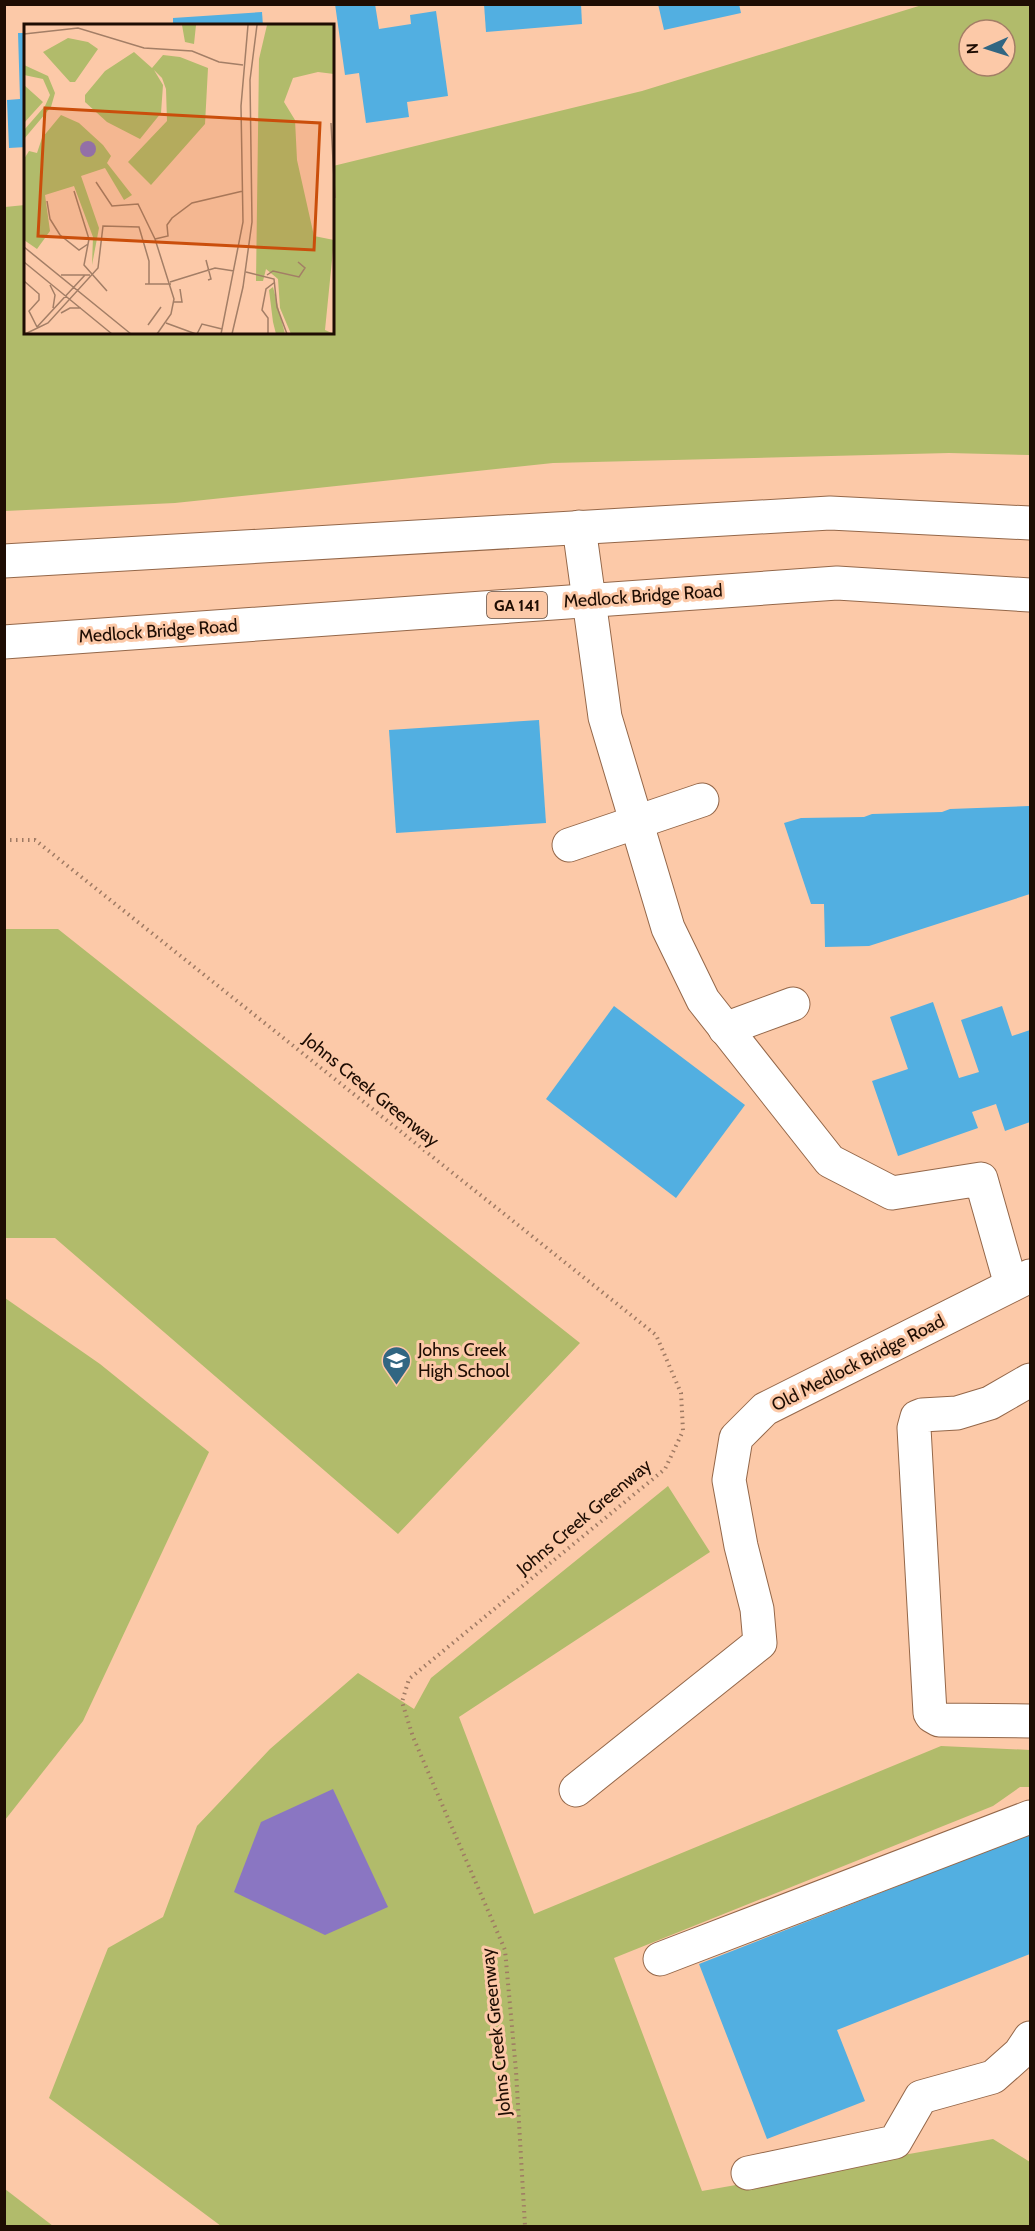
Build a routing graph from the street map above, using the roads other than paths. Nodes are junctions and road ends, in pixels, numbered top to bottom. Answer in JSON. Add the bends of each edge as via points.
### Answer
{"nodes":[{"id":1,"x":1030,"y":523,"type":"edge"},
{"id":2,"x":579,"y":527,"type":"junction"},
{"id":3,"x":4,"y":561,"type":"edge"},
{"id":4,"x":1030,"y":595,"type":"edge"},
{"id":5,"x":588,"y":600,"type":"junction"},
{"id":6,"x":4,"y":642,"type":"edge"},
{"id":7,"x":702,"y":800,"type":"dead end"},
{"id":8,"x":636,"y":822,"type":"junction"},
{"id":9,"x":568,"y":844,"type":"dead end"},
{"id":10,"x":793,"y":1004,"type":"dead end"},
{"id":11,"x":725,"y":1029,"type":"junction"},
{"id":12,"x":1021,"y":1280,"type":"edge"},
{"id":13,"x":1030,"y":1380,"type":"edge"},
{"id":14,"x":1030,"y":1720,"type":"edge"},
{"id":15,"x":576,"y":1790,"type":"dead end"},
{"id":16,"x":1030,"y":1817,"type":"edge"},
{"id":17,"x":660,"y":1959,"type":"dead end"},
{"id":18,"x":1030,"y":2038,"type":"edge"},
{"id":19,"x":748,"y":2173,"type":"dead end"}],
"edges":[{"from":1,"to":2,"type":"main road","via":[[830,513]]},
{"from":2,"to":3,"type":"main road"},
{"from":2,"to":5,"type":"main road"},
{"from":4,"to":5,"type":"main road","name":"Medlock Bridge Road","number":"GA 141","via":[[837,583]]},
{"from":5,"to":6,"type":"main road","name":"Medlock Bridge Road","number":"GA 141"},
{"from":5,"to":8,"type":"main road","via":[[605,717]]},
{"from":7,"to":8,"type":"main road"},
{"from":8,"to":9,"type":"main road"},
{"from":8,"to":11,"type":"main road","via":[[668,928],[703,1000]]},
{"from":10,"to":11,"type":"main road"},
{"from":11,"to":12,"type":"main road","via":[[830,1161],[892,1193],[981,1179]]},
{"from":12,"to":15,"type":"main road","name":"Old Medlock Bridge Road","via":[[765,1409],[736,1438],[729,1480],[758,1610],[760,1643]]},
{"from":13,"to":14,"type":"main road","via":[[990,1403],[957,1413],[917,1417],[914,1428],[930,1713],[939,1720]]},
{"from":16,"to":17,"type":"main road"},
{"from":18,"to":19,"type":"main road","via":[[1020,2053],[993,2077],[921,2097],[895,2142]]}]}
